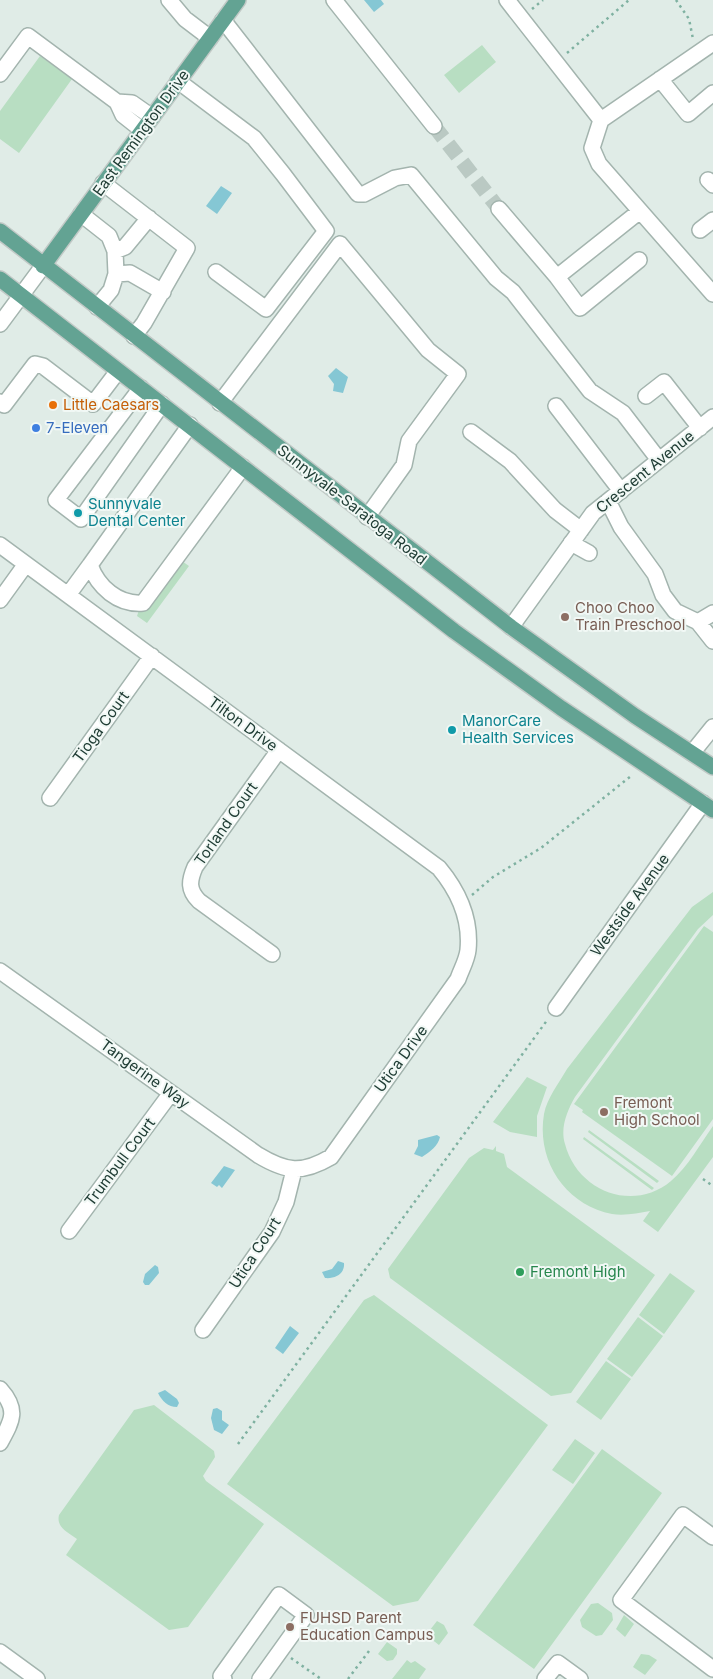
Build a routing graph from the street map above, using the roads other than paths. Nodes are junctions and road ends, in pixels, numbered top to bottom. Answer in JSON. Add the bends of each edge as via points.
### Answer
{"nodes":[{"id":1,"x":169,"y":0,"type":"edge"},
{"id":2,"x":238,"y":0,"type":"edge"},
{"id":3,"x":334,"y":0,"type":"edge"},
{"id":4,"x":508,"y":0,"type":"edge"},
{"id":5,"x":223,"y":20,"type":"junction"},
{"id":6,"x":210,"y":38,"type":"junction"},
{"id":7,"x":713,"y":43,"type":"edge"},
{"id":8,"x":0,"y":74,"type":"edge"},
{"id":9,"x":660,"y":79,"type":"junction"},
{"id":10,"x":178,"y":81,"type":"junction"},
{"id":11,"x":713,"y":93,"type":"edge"},
{"id":12,"x":117,"y":102,"type":"junction"},
{"id":13,"x":152,"y":117,"type":"junction"},
{"id":14,"x":601,"y":120,"type":"junction"},
{"id":15,"x":434,"y":126,"type":"tunnel mouth"},
{"id":16,"x":142,"y":130,"type":"junction"},
{"id":17,"x":103,"y":183,"type":"junction"},
{"id":18,"x":499,"y":209,"type":"tunnel mouth"},
{"id":19,"x":640,"y":211,"type":"junction"},
{"id":20,"x":81,"y":214,"type":"junction"},
{"id":21,"x":149,"y":218,"type":"junction"},
{"id":22,"x":713,"y":220,"type":"edge"},
{"id":23,"x":700,"y":230,"type":"dead end"},
{"id":24,"x":0,"y":231,"type":"edge"},
{"id":25,"x":115,"y":251,"type":"junction"},
{"id":26,"x":639,"y":260,"type":"dead end"},
{"id":27,"x":43,"y":266,"type":"junction"},
{"id":28,"x":216,"y":272,"type":"dead end"},
{"id":29,"x":116,"y":274,"type":"junction"},
{"id":30,"x":557,"y":277,"type":"junction"},
{"id":31,"x":0,"y":279,"type":"edge"},
{"id":32,"x":163,"y":292,"type":"junction"},
{"id":33,"x":713,"y":294,"type":"edge"},
{"id":34,"x":21,"y":296,"type":"junction"},
{"id":35,"x":97,"y":307,"type":"junction"},
{"id":36,"x":0,"y":324,"type":"edge"},
{"id":37,"x":134,"y":336,"type":"junction"},
{"id":38,"x":118,"y":371,"type":"junction"},
{"id":39,"x":141,"y":388,"type":"junction"},
{"id":40,"x":646,"y":396,"type":"dead end"},
{"id":41,"x":0,"y":402,"type":"edge"},
{"id":42,"x":220,"y":403,"type":"junction"},
{"id":43,"x":162,"y":404,"type":"junction"},
{"id":44,"x":556,"y":406,"type":"dead end"},
{"id":45,"x":713,"y":417,"type":"edge"},
{"id":46,"x":190,"y":425,"type":"junction"},
{"id":47,"x":700,"y":428,"type":"junction"},
{"id":48,"x":471,"y":432,"type":"dead end"},
{"id":49,"x":659,"y":460,"type":"junction"},
{"id":50,"x":243,"y":467,"type":"junction"},
{"id":51,"x":621,"y":491,"type":"junction"},
{"id":52,"x":608,"y":501,"type":"junction"},
{"id":53,"x":367,"y":517,"type":"junction"},
{"id":54,"x":581,"y":530,"type":"junction"},
{"id":55,"x":570,"y":543,"type":"junction"},
{"id":56,"x":0,"y":544,"type":"edge"},
{"id":57,"x":589,"y":553,"type":"dead end"},
{"id":58,"x":26,"y":564,"type":"junction"},
{"id":59,"x":90,"y":565,"type":"junction"},
{"id":60,"x":68,"y":595,"type":"junction"},
{"id":61,"x":0,"y":600,"type":"edge"},
{"id":62,"x":713,"y":613,"type":"edge"},
{"id":63,"x":698,"y":622,"type":"junction"},
{"id":64,"x":511,"y":627,"type":"junction"},
{"id":65,"x":713,"y":641,"type":"edge"},
{"id":66,"x":152,"y":656,"type":"junction"},
{"id":67,"x":713,"y":728,"type":"edge"},
{"id":68,"x":279,"y":750,"type":"junction"},
{"id":69,"x":692,"y":753,"type":"junction"},
{"id":70,"x":713,"y":767,"type":"edge"},
{"id":71,"x":50,"y":798,"type":"dead end"},
{"id":72,"x":708,"y":806,"type":"edge"},
{"id":73,"x":468,"y":919,"type":"joint"},
{"id":74,"x":272,"y":954,"type":"dead end"},
{"id":75,"x":0,"y":971,"type":"edge"},
{"id":76,"x":556,"y":1008,"type":"road end"},
{"id":77,"x":171,"y":1093,"type":"junction"},
{"id":78,"x":294,"y":1170,"type":"junction"},
{"id":79,"x":69,"y":1231,"type":"dead end"},
{"id":80,"x":203,"y":1330,"type":"dead end"},
{"id":81,"x":0,"y":1389,"type":"edge"},
{"id":82,"x":0,"y":1443,"type":"edge"},
{"id":83,"x":713,"y":1537,"type":"edge"},
{"id":84,"x":0,"y":1652,"type":"edge"},
{"id":85,"x":713,"y":1669,"type":"edge"},
{"id":86,"x":37,"y":1679,"type":"edge"},
{"id":87,"x":224,"y":1679,"type":"edge"},
{"id":88,"x":260,"y":1679,"type":"edge"},
{"id":89,"x":545,"y":1679,"type":"edge"},
{"id":90,"x":580,"y":1679,"type":"edge"}],
"edges":[{"from":1,"to":6,"type":"street","via":[[185,19]]},
{"from":2,"to":5,"type":"main road","name":"East Remington Drive"},
{"from":3,"to":15,"type":"street"},
{"from":4,"to":14,"type":"street"},
{"from":5,"to":6,"type":"main road","name":"East Remington Drive"},
{"from":5,"to":49,"type":"street","via":[[358,194],[394,178],[411,175],[496,278],[513,292],[590,391],[623,413]]},
{"from":6,"to":10,"type":"main road","name":"East Remington Drive"},
{"from":7,"to":9,"type":"street"},
{"from":8,"to":12,"type":"street","via":[[28,36]]},
{"from":9,"to":11,"type":"street","via":[[688,114]]},
{"from":9,"to":14,"type":"street"},
{"from":10,"to":13,"type":"main road","name":"East Remington Drive"},
{"from":10,"to":28,"type":"street","via":[[254,138],[326,231],[266,309]]},
{"from":12,"to":13,"type":"street","via":[[132,103]]},
{"from":12,"to":16,"type":"street","via":[[123,115]]},
{"from":13,"to":16,"type":"main road","name":"East Remington Drive"},
{"from":14,"to":19,"type":"street","via":[[592,148],[599,164]]},
{"from":16,"to":17,"type":"main road","name":"East Remington Drive"},
{"from":17,"to":20,"type":"main road","name":"East Remington Drive"},
{"from":17,"to":21,"type":"street"},
{"from":18,"to":30,"type":"street"},
{"from":19,"to":30,"type":"street"},
{"from":19,"to":33,"type":"street"},
{"from":20,"to":25,"type":"street","via":[[109,236]]},
{"from":20,"to":27,"type":"main road","name":"East Remington Drive"},
{"from":21,"to":25,"type":"street","via":[[125,246]]},
{"from":21,"to":32,"type":"street","via":[[188,248]]},
{"from":22,"to":23,"type":"street"},
{"from":24,"to":27,"type":"main road","name":"Sunnyvale-Saratoga Road"},
{"from":25,"to":29,"type":"street"},
{"from":26,"to":30,"type":"street","via":[[580,308]]},
{"from":27,"to":34,"type":"street"},
{"from":27,"to":35,"type":"main road","name":"Sunnyvale-Saratoga Road"},
{"from":29,"to":32,"type":"street","via":[[130,273]]},
{"from":29,"to":35,"type":"street","via":[[111,290]]},
{"from":31,"to":34,"type":"main road"},
{"from":32,"to":37,"type":"street"},
{"from":34,"to":36,"type":"street"},
{"from":34,"to":38,"type":"main road"},
{"from":35,"to":37,"type":"main road","name":"Sunnyvale-Saratoga Road"},
{"from":37,"to":42,"type":"main road","name":"Sunnyvale-Saratoga Road"},
{"from":38,"to":39,"type":"main road"},
{"from":38,"to":41,"type":"street","via":[[93,404],[43,366],[35,364],[4,405]]},
{"from":39,"to":43,"type":"main road"},
{"from":39,"to":43,"type":"street","via":[[56,500],[62,505],[81,519]]},
{"from":40,"to":47,"type":"street","via":[[664,382]]},
{"from":42,"to":53,"type":"main road","name":"Sunnyvale-Saratoga Road"},
{"from":42,"to":53,"type":"street","via":[[340,244],[428,350],[458,374],[409,441],[404,465]]},
{"from":43,"to":46,"type":"main road"},
{"from":44,"to":51,"type":"street"},
{"from":45,"to":47,"type":"street","name":"Crescent Avenue"},
{"from":46,"to":50,"type":"main road"},
{"from":46,"to":59,"type":"street"},
{"from":47,"to":49,"type":"street","name":"Crescent Avenue"},
{"from":48,"to":54,"type":"street","via":[[510,461],[555,510]]},
{"from":49,"to":51,"type":"street","name":"Crescent Avenue"},
{"from":50,"to":59,"type":"street","via":[[143,603],[124,602],[112,595]]},
{"from":50,"to":72,"type":"main road","via":[[517,677]]},
{"from":51,"to":52,"type":"street","name":"Crescent Avenue"},
{"from":52,"to":54,"type":"street","name":"Crescent Avenue","via":[[593,513]]},
{"from":52,"to":63,"type":"street","via":[[675,611]]},
{"from":53,"to":64,"type":"main road","name":"Sunnyvale-Saratoga Road"},
{"from":54,"to":55,"type":"street","name":"Crescent Avenue"},
{"from":55,"to":57,"type":"street"},
{"from":55,"to":64,"type":"street","name":"Crescent Avenue"},
{"from":56,"to":58,"type":"street","name":"Tilton Drive"},
{"from":58,"to":60,"type":"street","name":"Tilton Drive"},
{"from":58,"to":61,"type":"street"},
{"from":59,"to":60,"type":"street"},
{"from":60,"to":66,"type":"street","name":"Tilton Drive"},
{"from":62,"to":63,"type":"street"},
{"from":63,"to":65,"type":"street"},
{"from":64,"to":69,"type":"main road","name":"Sunnyvale-Saratoga Road"},
{"from":66,"to":68,"type":"street","name":"Tilton Drive"},
{"from":66,"to":71,"type":"street","name":"Tioga Court"},
{"from":67,"to":69,"type":"street"},
{"from":68,"to":73,"type":"street","name":"Tilton Drive","via":[[439,868],[452,884]]},
{"from":68,"to":74,"type":"street","name":"Torland Court","via":[[195,867],[190,880],[192,893],[199,901]]},
{"from":69,"to":70,"type":"main road","name":"Sunnyvale-Saratoga Road"},
{"from":72,"to":76,"type":"street","name":"Westside Avenue"},
{"from":73,"to":78,"type":"street","name":"Utica Drive","via":[[468,951],[458,980],[331,1157],[315,1166]]},
{"from":75,"to":77,"type":"street","name":"Tangerine Way"},
{"from":77,"to":78,"type":"street","name":"Tangerine Way","via":[[258,1155],[273,1164]]},
{"from":77,"to":79,"type":"street","name":"Trumbull Court"},
{"from":78,"to":80,"type":"street","name":"Utica Court","via":[[286,1202],[272,1232]]},
{"from":81,"to":82,"type":"street","via":[[10,1402],[13,1419]]},
{"from":83,"to":85,"type":"street","via":[[683,1515],[620,1600]]},
{"from":84,"to":86,"type":"street"},
{"from":87,"to":88,"type":"street","via":[[221,1676],[279,1595],[306,1614]]},
{"from":89,"to":90,"type":"street","via":[[558,1663]]}]}
